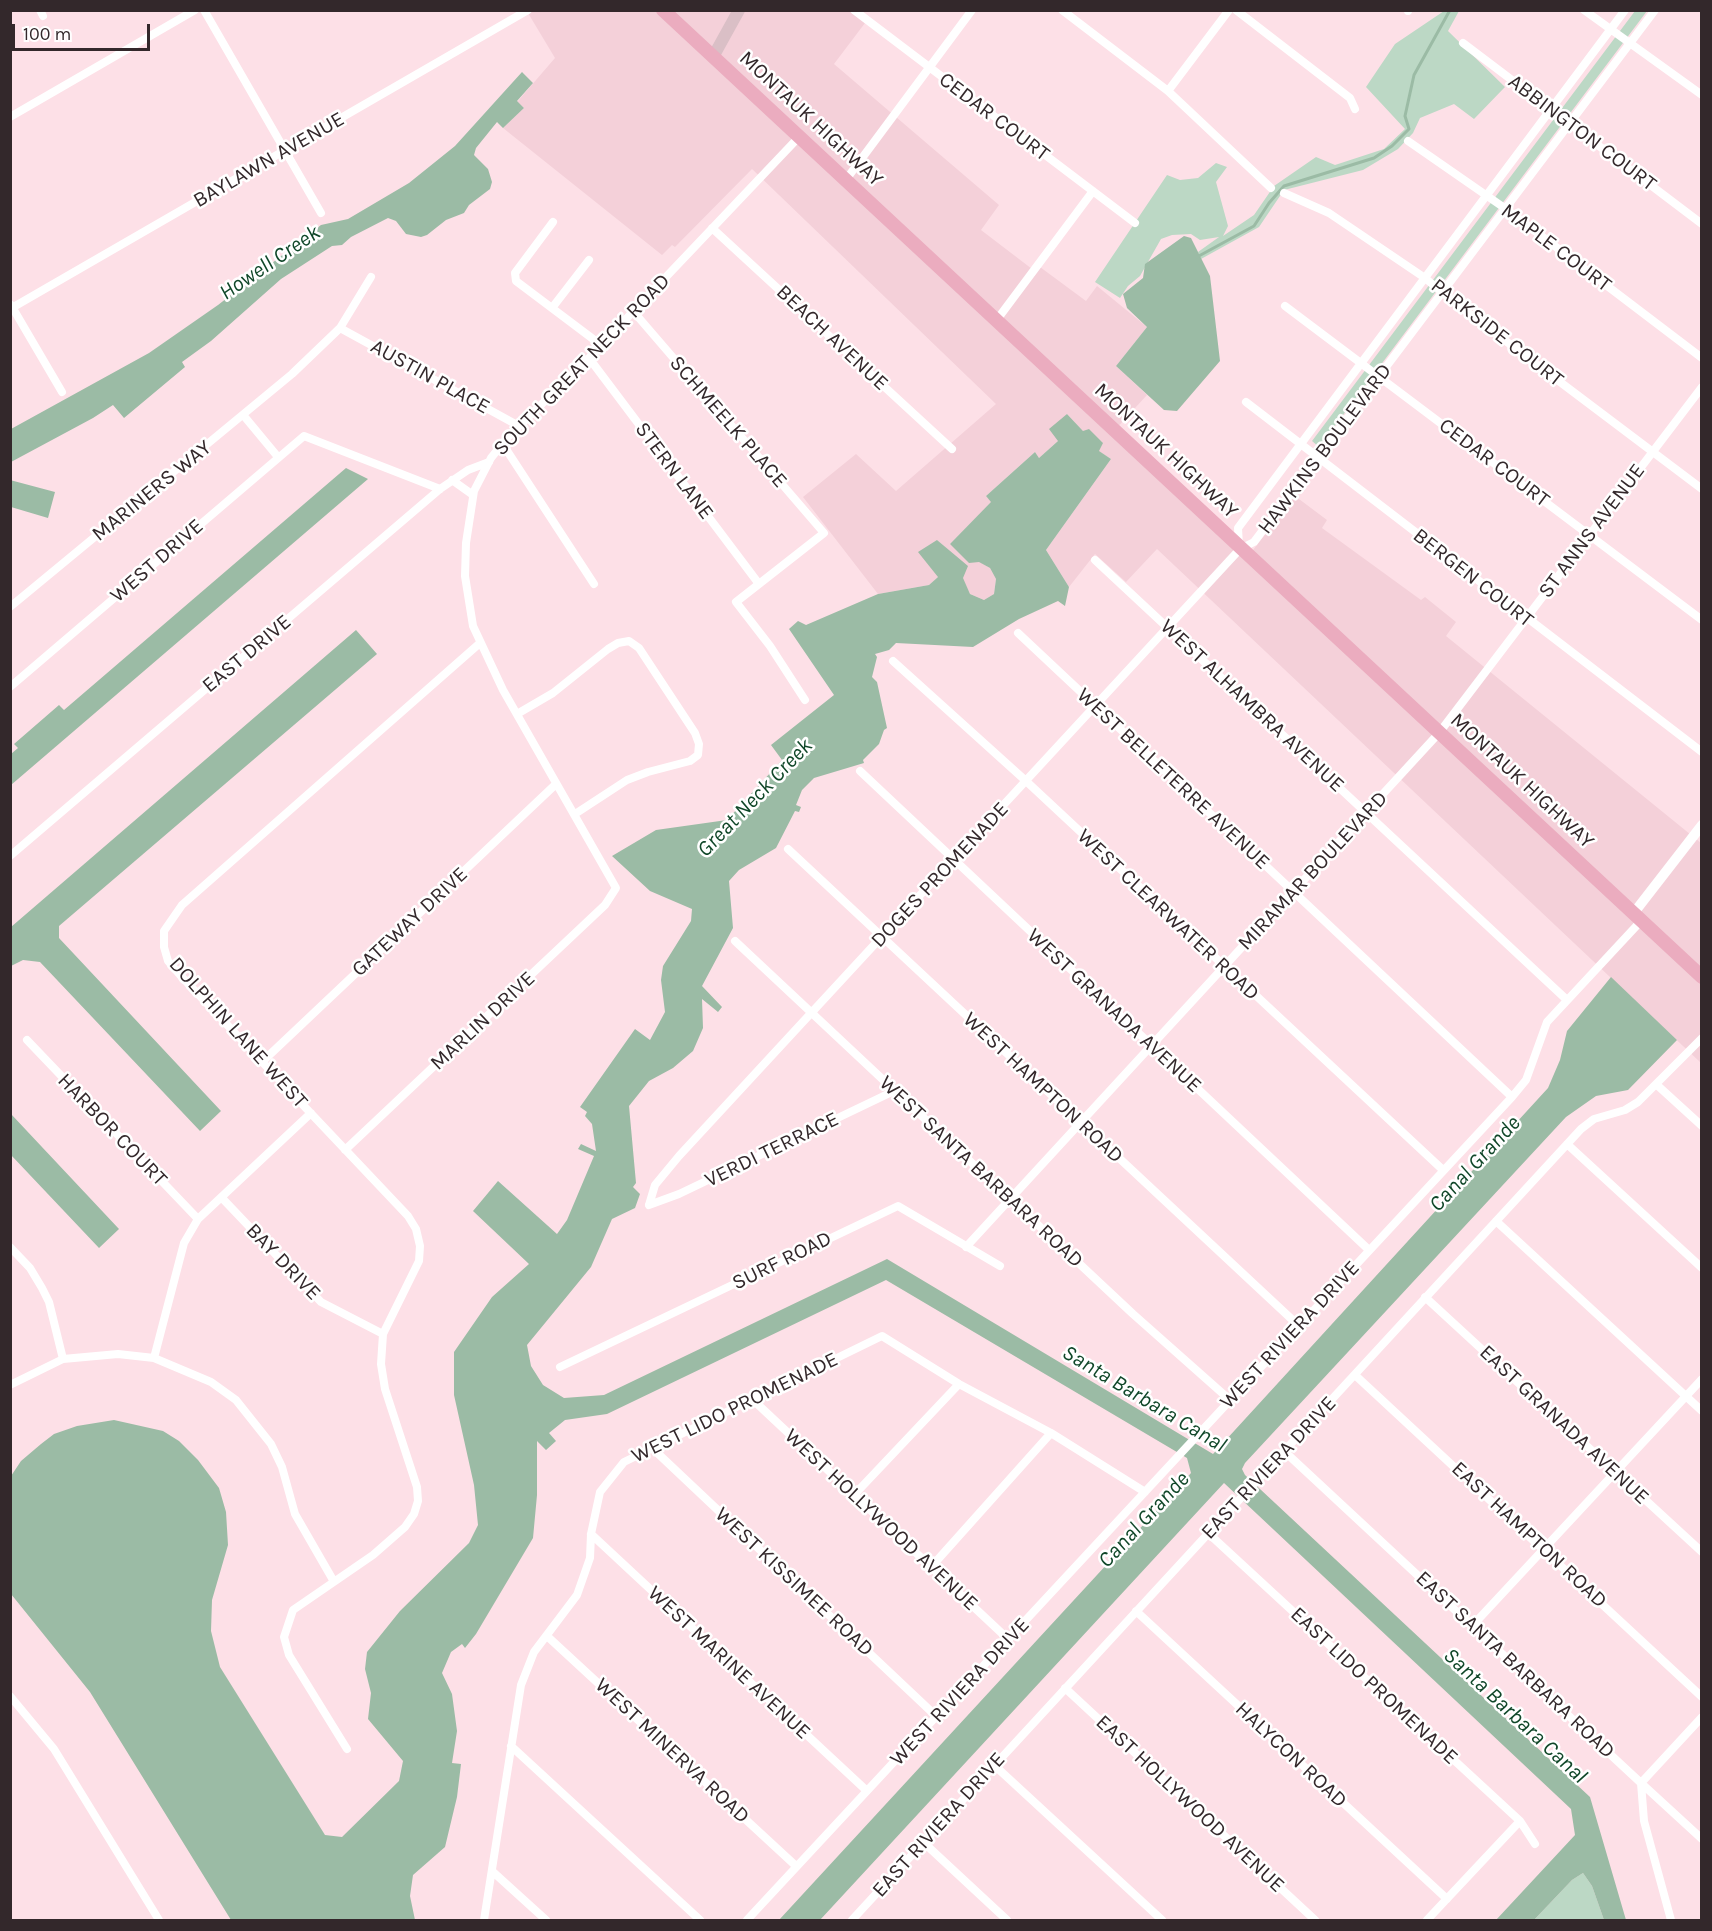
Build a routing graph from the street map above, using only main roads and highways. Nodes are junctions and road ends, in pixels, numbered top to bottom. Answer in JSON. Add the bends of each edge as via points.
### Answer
{"nodes":[{"id":1,"x":663,"y":10,"type":"edge"},
{"id":2,"x":739,"y":10,"type":"edge"},
{"id":3,"x":713,"y":57,"type":"junction"},
{"id":4,"x":1701,"y":977,"type":"edge"}],
"edges":[{"from":1,"to":3,"type":"main road","name":"MONTAUK HIGHWAY"},
{"from":2,"to":3,"type":"main road"},
{"from":3,"to":4,"type":"main road","name":"MONTAUK HIGHWAY"}]}
